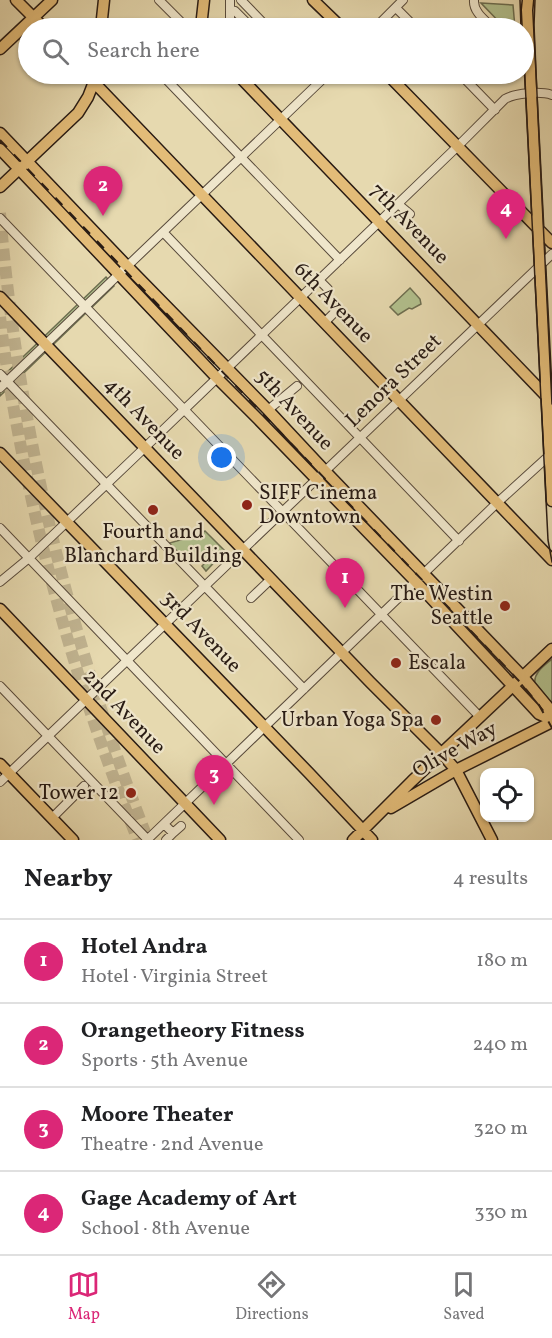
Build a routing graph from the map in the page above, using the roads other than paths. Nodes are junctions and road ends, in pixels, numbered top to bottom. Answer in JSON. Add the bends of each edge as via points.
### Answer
{"nodes":[{"id":1,"x":16,"y":0,"type":"edge"},
{"id":2,"x":52,"y":0,"type":"edge"},
{"id":3,"x":104,"y":0,"type":"edge"},
{"id":4,"x":159,"y":0,"type":"edge"},
{"id":5,"x":204,"y":0,"type":"edge"},
{"id":6,"x":231,"y":0,"type":"edge"},
{"id":7,"x":241,"y":0,"type":"edge"},
{"id":8,"x":313,"y":0,"type":"edge"},
{"id":9,"x":403,"y":0,"type":"edge"},
{"id":10,"x":474,"y":0,"type":"edge"},
{"id":11,"x":528,"y":0,"type":"edge"},
{"id":12,"x":396,"y":8,"type":"junction"},
{"id":13,"x":230,"y":10,"type":"junction"},
{"id":14,"x":33,"y":18,"type":"joint"},
{"id":15,"x":102,"y":18,"type":"edge"},
{"id":16,"x":177,"y":18,"type":"edge"},
{"id":17,"x":202,"y":18,"type":"edge"},
{"id":18,"x":230,"y":18,"type":"edge"},
{"id":19,"x":242,"y":18,"type":"edge"},
{"id":20,"x":258,"y":18,"type":"edge"},
{"id":21,"x":332,"y":18,"type":"edge"},
{"id":22,"x":386,"y":18,"type":"edge"},
{"id":23,"x":406,"y":18,"type":"edge"},
{"id":24,"x":484,"y":18,"type":"edge"},
{"id":25,"x":528,"y":18,"type":"edge"},
{"id":26,"x":18,"y":32,"type":"edge"},
{"id":27,"x":0,"y":49,"type":"edge"},
{"id":28,"x":93,"y":84,"type":"edge"},
{"id":29,"x":101,"y":84,"type":"edge"},
{"id":30,"x":170,"y":84,"type":"edge"},
{"id":31,"x":247,"y":84,"type":"edge"},
{"id":32,"x":316,"y":84,"type":"edge"},
{"id":33,"x":397,"y":84,"type":"edge"},
{"id":34,"x":470,"y":84,"type":"edge"},
{"id":35,"x":531,"y":84,"type":"edge"},
{"id":36,"x":532,"y":93,"type":"junction"},
{"id":37,"x":552,"y":94,"type":"edge"},
{"id":38,"x":495,"y":110,"type":"junction"},
{"id":39,"x":281,"y":118,"type":"junction"},
{"id":40,"x":0,"y":133,"type":"edge"},
{"id":41,"x":458,"y":147,"type":"junction"},
{"id":42,"x":0,"y":149,"type":"edge"},
{"id":43,"x":241,"y":157,"type":"junction"},
{"id":44,"x":22,"y":165,"type":"junction"},
{"id":45,"x":0,"y":188,"type":"edge"},
{"id":46,"x":201,"y":195,"type":"junction"},
{"id":47,"x":398,"y":204,"type":"junction"},
{"id":48,"x":410,"y":214,"type":"dead end"},
{"id":49,"x":0,"y":218,"type":"edge"},
{"id":50,"x":379,"y":221,"type":"junction"},
{"id":51,"x":539,"y":230,"type":"junction"},
{"id":52,"x":163,"y":232,"type":"junction"},
{"id":53,"x":552,"y":243,"type":"edge"},
{"id":54,"x":552,"y":254,"type":"edge"},
{"id":55,"x":340,"y":260,"type":"junction"},
{"id":56,"x":541,"y":265,"type":"junction"},
{"id":57,"x":123,"y":270,"type":"junction"},
{"id":58,"x":319,"y":280,"type":"junction"},
{"id":59,"x":328,"y":289,"type":"dead end"},
{"id":60,"x":0,"y":297,"type":"edge"},
{"id":61,"x":302,"y":297,"type":"junction"},
{"id":62,"x":85,"y":306,"type":"junction"},
{"id":63,"x":335,"y":312,"type":"dead end"},
{"id":64,"x":325,"y":322,"type":"junction"},
{"id":65,"x":478,"y":325,"type":"junction"},
{"id":66,"x":548,"y":328,"type":"edge"},
{"id":67,"x":262,"y":334,"type":"junction"},
{"id":68,"x":45,"y":345,"type":"junction"},
{"id":69,"x":227,"y":368,"type":"junction"},
{"id":70,"x":0,"y":374,"type":"edge"},
{"id":71,"x":217,"y":378,"type":"junction"},
{"id":72,"x":7,"y":381,"type":"junction"},
{"id":73,"x":297,"y":386,"type":"dead end"},
{"id":74,"x":0,"y":388,"type":"edge"},
{"id":75,"x":549,"y":399,"type":"edge"},
{"id":76,"x":399,"y":401,"type":"junction"},
{"id":77,"x":184,"y":410,"type":"junction"},
{"id":78,"x":268,"y":410,"type":"junction"},
{"id":79,"x":360,"y":438,"type":"junction"},
{"id":80,"x":145,"y":447,"type":"junction"},
{"id":81,"x":0,"y":453,"type":"edge"},
{"id":82,"x":551,"y":454,"type":"edge"},
{"id":83,"x":321,"y":475,"type":"junction"},
{"id":84,"x":106,"y":484,"type":"junction"},
{"id":85,"x":552,"y":501,"type":"edge"},
{"id":86,"x":497,"y":503,"type":"junction"},
{"id":87,"x":283,"y":512,"type":"junction"},
{"id":88,"x":66,"y":522,"type":"junction"},
{"id":89,"x":0,"y":528,"type":"edge"},
{"id":90,"x":459,"y":541,"type":"junction"},
{"id":91,"x":243,"y":550,"type":"junction"},
{"id":92,"x":29,"y":558,"type":"junction"},
{"id":93,"x":552,"y":560,"type":"edge"},
{"id":94,"x":420,"y":578,"type":"junction"},
{"id":95,"x":271,"y":579,"type":"junction"},
{"id":96,"x":0,"y":582,"type":"edge"},
{"id":97,"x":205,"y":587,"type":"junction"},
{"id":98,"x":251,"y":598,"type":"dead end"},
{"id":99,"x":0,"y":609,"type":"edge"},
{"id":100,"x":382,"y":614,"type":"junction"},
{"id":101,"x":166,"y":624,"type":"junction"},
{"id":102,"x":552,"y":649,"type":"edge"},
{"id":103,"x":342,"y":653,"type":"junction"},
{"id":104,"x":127,"y":662,"type":"junction"},
{"id":105,"x":523,"y":677,"type":"junction"},
{"id":106,"x":0,"y":686,"type":"edge"},
{"id":107,"x":513,"y":686,"type":"junction"},
{"id":108,"x":304,"y":689,"type":"junction"},
{"id":109,"x":86,"y":700,"type":"junction"},
{"id":110,"x":480,"y":717,"type":"junction"},
{"id":111,"x":551,"y":721,"type":"edge"},
{"id":112,"x":265,"y":727,"type":"junction"},
{"id":113,"x":48,"y":737,"type":"junction"},
{"id":114,"x":442,"y":754,"type":"junction"},
{"id":115,"x":0,"y":764,"type":"edge"},
{"id":116,"x":226,"y":764,"type":"junction"},
{"id":117,"x":456,"y":770,"type":"junction"},
{"id":118,"x":9,"y":774,"type":"junction"},
{"id":119,"x":0,"y":782,"type":"edge"},
{"id":120,"x":84,"y":786,"type":"dead end"},
{"id":121,"x":185,"y":803,"type":"junction"},
{"id":122,"x":378,"y":816,"type":"junction"},
{"id":123,"x":52,"y":818,"type":"junction"},
{"id":124,"x":164,"y":824,"type":"junction"},
{"id":125,"x":181,"y":826,"type":"dead end"},
{"id":126,"x":363,"y":831,"type":"junction"},
{"id":127,"x":173,"y":833,"type":"junction"},
{"id":128,"x":73,"y":840,"type":"edge"},
{"id":129,"x":147,"y":840,"type":"edge"},
{"id":130,"x":166,"y":840,"type":"edge"},
{"id":131,"x":220,"y":840,"type":"edge"},
{"id":132,"x":299,"y":840,"type":"edge"},
{"id":133,"x":353,"y":840,"type":"edge"},
{"id":134,"x":372,"y":840,"type":"edge"},
{"id":135,"x":492,"y":840,"type":"edge"}],
"edges":[{"from":1,"to":14,"type":"main road"},
{"from":2,"to":14,"type":"main road"},
{"from":3,"to":15,"type":"main road"},
{"from":4,"to":16,"type":"street"},
{"from":5,"to":17,"type":"main road"},
{"from":6,"to":13,"type":"street"},
{"from":7,"to":20,"type":"street"},
{"from":8,"to":21,"type":"main road"},
{"from":9,"to":12,"type":"street"},
{"from":10,"to":24,"type":"street","via":[[473,5]]},
{"from":11,"to":25,"type":"main road"},
{"from":12,"to":22,"type":"street"},
{"from":12,"to":23,"type":"street"},
{"from":13,"to":18,"type":"street"},
{"from":13,"to":19,"type":"street"},
{"from":26,"to":27,"type":"main road"},
{"from":28,"to":44,"type":"main road","via":[[78,113]]},
{"from":29,"to":46,"type":"main road","name":"6th Avenue"},
{"from":30,"to":43,"type":"street"},
{"from":31,"to":39,"type":"main road","name":"7th Avenue"},
{"from":32,"to":39,"type":"street"},
{"from":33,"to":41,"type":"main road"},
{"from":34,"to":38,"type":"street"},
{"from":35,"to":36,"type":"main road"},
{"from":36,"to":37,"type":"street"},
{"from":36,"to":38,"type":"street","via":[[508,97]]},
{"from":36,"to":51,"type":"main road"},
{"from":38,"to":41,"type":"street"},
{"from":39,"to":43,"type":"street"},
{"from":39,"to":50,"type":"main road","name":"7th Avenue"},
{"from":40,"to":44,"type":"main road","name":"5th Avenue"},
{"from":41,"to":47,"type":"street"},
{"from":41,"to":51,"type":"main road"},
{"from":42,"to":44,"type":"main road","name":"5th Avenue"},
{"from":43,"to":46,"type":"street"},
{"from":43,"to":55,"type":"street"},
{"from":44,"to":45,"type":"main road"},
{"from":44,"to":57,"type":"main road","name":"5th Avenue"},
{"from":46,"to":52,"type":"street"},
{"from":46,"to":61,"type":"main road","name":"6th Avenue"},
{"from":47,"to":48,"type":"street"},
{"from":47,"to":50,"type":"street"},
{"from":49,"to":62,"type":"street"},
{"from":50,"to":55,"type":"street"},
{"from":50,"to":65,"type":"main road","name":"7th Avenue"},
{"from":51,"to":53,"type":"main road"},
{"from":51,"to":56,"type":"main road"},
{"from":52,"to":57,"type":"street"},
{"from":52,"to":67,"type":"street"},
{"from":54,"to":56,"type":"street","name":"Lenora Street"},
{"from":55,"to":58,"type":"street"},
{"from":56,"to":65,"type":"street","name":"Lenora Street"},
{"from":56,"to":66,"type":"main road"},
{"from":57,"to":62,"type":"street"},
{"from":57,"to":69,"type":"main road","name":"5th Avenue"},
{"from":57,"to":71,"type":"main road","name":"5th Avenue"},
{"from":58,"to":59,"type":"street"},
{"from":58,"to":61,"type":"street"},
{"from":60,"to":68,"type":"main road","name":"4th Avenue"},
{"from":61,"to":64,"type":"main road","name":"6th Avenue"},
{"from":61,"to":67,"type":"street"},
{"from":62,"to":68,"type":"street"},
{"from":62,"to":77,"type":"street"},
{"from":63,"to":64,"type":"street"},
{"from":64,"to":76,"type":"main road","name":"6th Avenue"},
{"from":65,"to":75,"type":"main road","name":"7th Avenue"},
{"from":65,"to":76,"type":"street","name":"Lenora Street"},
{"from":66,"to":75,"type":"main road"},
{"from":67,"to":69,"type":"street"},
{"from":67,"to":79,"type":"street"},
{"from":68,"to":72,"type":"street"},
{"from":68,"to":80,"type":"main road","name":"4th Avenue"},
{"from":69,"to":71,"type":"street"},
{"from":69,"to":78,"type":"main road","name":"5th Avenue"},
{"from":70,"to":72,"type":"street"},
{"from":71,"to":77,"type":"street"},
{"from":71,"to":83,"type":"main road","name":"5th Avenue"},
{"from":72,"to":74,"type":"street"},
{"from":72,"to":84,"type":"street"},
{"from":73,"to":78,"type":"street"},
{"from":75,"to":82,"type":"main road"},
{"from":76,"to":79,"type":"street","name":"Lenora Street"},
{"from":76,"to":86,"type":"main road","name":"6th Avenue"},
{"from":77,"to":80,"type":"street"},
{"from":77,"to":87,"type":"street"},
{"from":78,"to":83,"type":"main road","name":"5th Avenue"},
{"from":79,"to":83,"type":"street","name":"Lenora Street"},
{"from":79,"to":90,"type":"street"},
{"from":80,"to":84,"type":"street"},
{"from":80,"to":91,"type":"main road","name":"4th Avenue"},
{"from":81,"to":88,"type":"main road","name":"3rd Avenue"},
{"from":82,"to":85,"type":"main road"},
{"from":82,"to":86,"type":"street"},
{"from":83,"to":87,"type":"street","name":"Lenora Street"},
{"from":83,"to":94,"type":"main road","name":"5th Avenue"},
{"from":84,"to":88,"type":"street"},
{"from":84,"to":97,"type":"street"},
{"from":86,"to":90,"type":"street"},
{"from":86,"to":93,"type":"main road","name":"6th Avenue"},
{"from":87,"to":91,"type":"street","name":"Lenora Street"},
{"from":87,"to":100,"type":"street"},
{"from":88,"to":92,"type":"street"},
{"from":88,"to":101,"type":"main road","name":"3rd Avenue"},
{"from":89,"to":92,"type":"street"},
{"from":90,"to":94,"type":"street"},
{"from":91,"to":95,"type":"main road","name":"4th Avenue"},
{"from":91,"to":97,"type":"street","name":"Lenora Street"},
{"from":92,"to":96,"type":"street"},
{"from":92,"to":104,"type":"street"},
{"from":94,"to":100,"type":"street"},
{"from":94,"to":105,"type":"main road","name":"5th Avenue"},
{"from":94,"to":107,"type":"main road","name":"5th Avenue"},
{"from":95,"to":98,"type":"street"},
{"from":95,"to":103,"type":"main road","name":"4th Avenue"},
{"from":97,"to":101,"type":"street","name":"Lenora Street"},
{"from":97,"to":108,"type":"street"},
{"from":99,"to":109,"type":"main road","name":"2nd Avenue"},
{"from":100,"to":103,"type":"street"},
{"from":100,"to":110,"type":"street"},
{"from":101,"to":104,"type":"street","name":"Lenora Street"},
{"from":101,"to":112,"type":"main road","name":"3rd Avenue"},
{"from":102,"to":105,"type":"main road"},
{"from":103,"to":108,"type":"street"},
{"from":103,"to":114,"type":"main road","name":"4th Avenue"},
{"from":104,"to":109,"type":"street","name":"Lenora Street"},
{"from":104,"to":116,"type":"street"},
{"from":105,"to":107,"type":"main road"},
{"from":105,"to":111,"type":"main road","name":"5th Avenue","via":[[548,706]]},
{"from":106,"to":113,"type":"street"},
{"from":107,"to":110,"type":"main road"},
{"from":107,"to":111,"type":"main road","name":"5th Avenue"},
{"from":108,"to":112,"type":"street"},
{"from":109,"to":113,"type":"street","name":"Lenora Street"},
{"from":109,"to":121,"type":"main road","name":"2nd Avenue"},
{"from":110,"to":114,"type":"main road"},
{"from":111,"to":117,"type":"main road","name":"Olive Way"},
{"from":112,"to":116,"type":"street"},
{"from":112,"to":126,"type":"main road","name":"3rd Avenue"},
{"from":113,"to":118,"type":"street","name":"Lenora Street"},
{"from":113,"to":129,"type":"street"},
{"from":114,"to":117,"type":"main road","name":"4th Avenue"},
{"from":114,"to":122,"type":"main road"},
{"from":115,"to":118,"type":"main road"},
{"from":116,"to":121,"type":"street"},
{"from":116,"to":132,"type":"street"},
{"from":117,"to":122,"type":"main road","name":"Olive Way"},
{"from":117,"to":135,"type":"main road","name":"4th Avenue"},
{"from":118,"to":119,"type":"street","name":"Lenora Street"},
{"from":118,"to":123,"type":"main road"},
{"from":120,"to":123,"type":"street"},
{"from":121,"to":124,"type":"street"},
{"from":121,"to":131,"type":"main road","name":"2nd Avenue"},
{"from":122,"to":126,"type":"main road"},
{"from":123,"to":128,"type":"main road"},
{"from":124,"to":127,"type":"street"},
{"from":124,"to":129,"type":"street"},
{"from":125,"to":127,"type":"street"},
{"from":126,"to":133,"type":"main road"},
{"from":126,"to":134,"type":"main road","name":"3rd Avenue"},
{"from":127,"to":130,"type":"street"}]}
